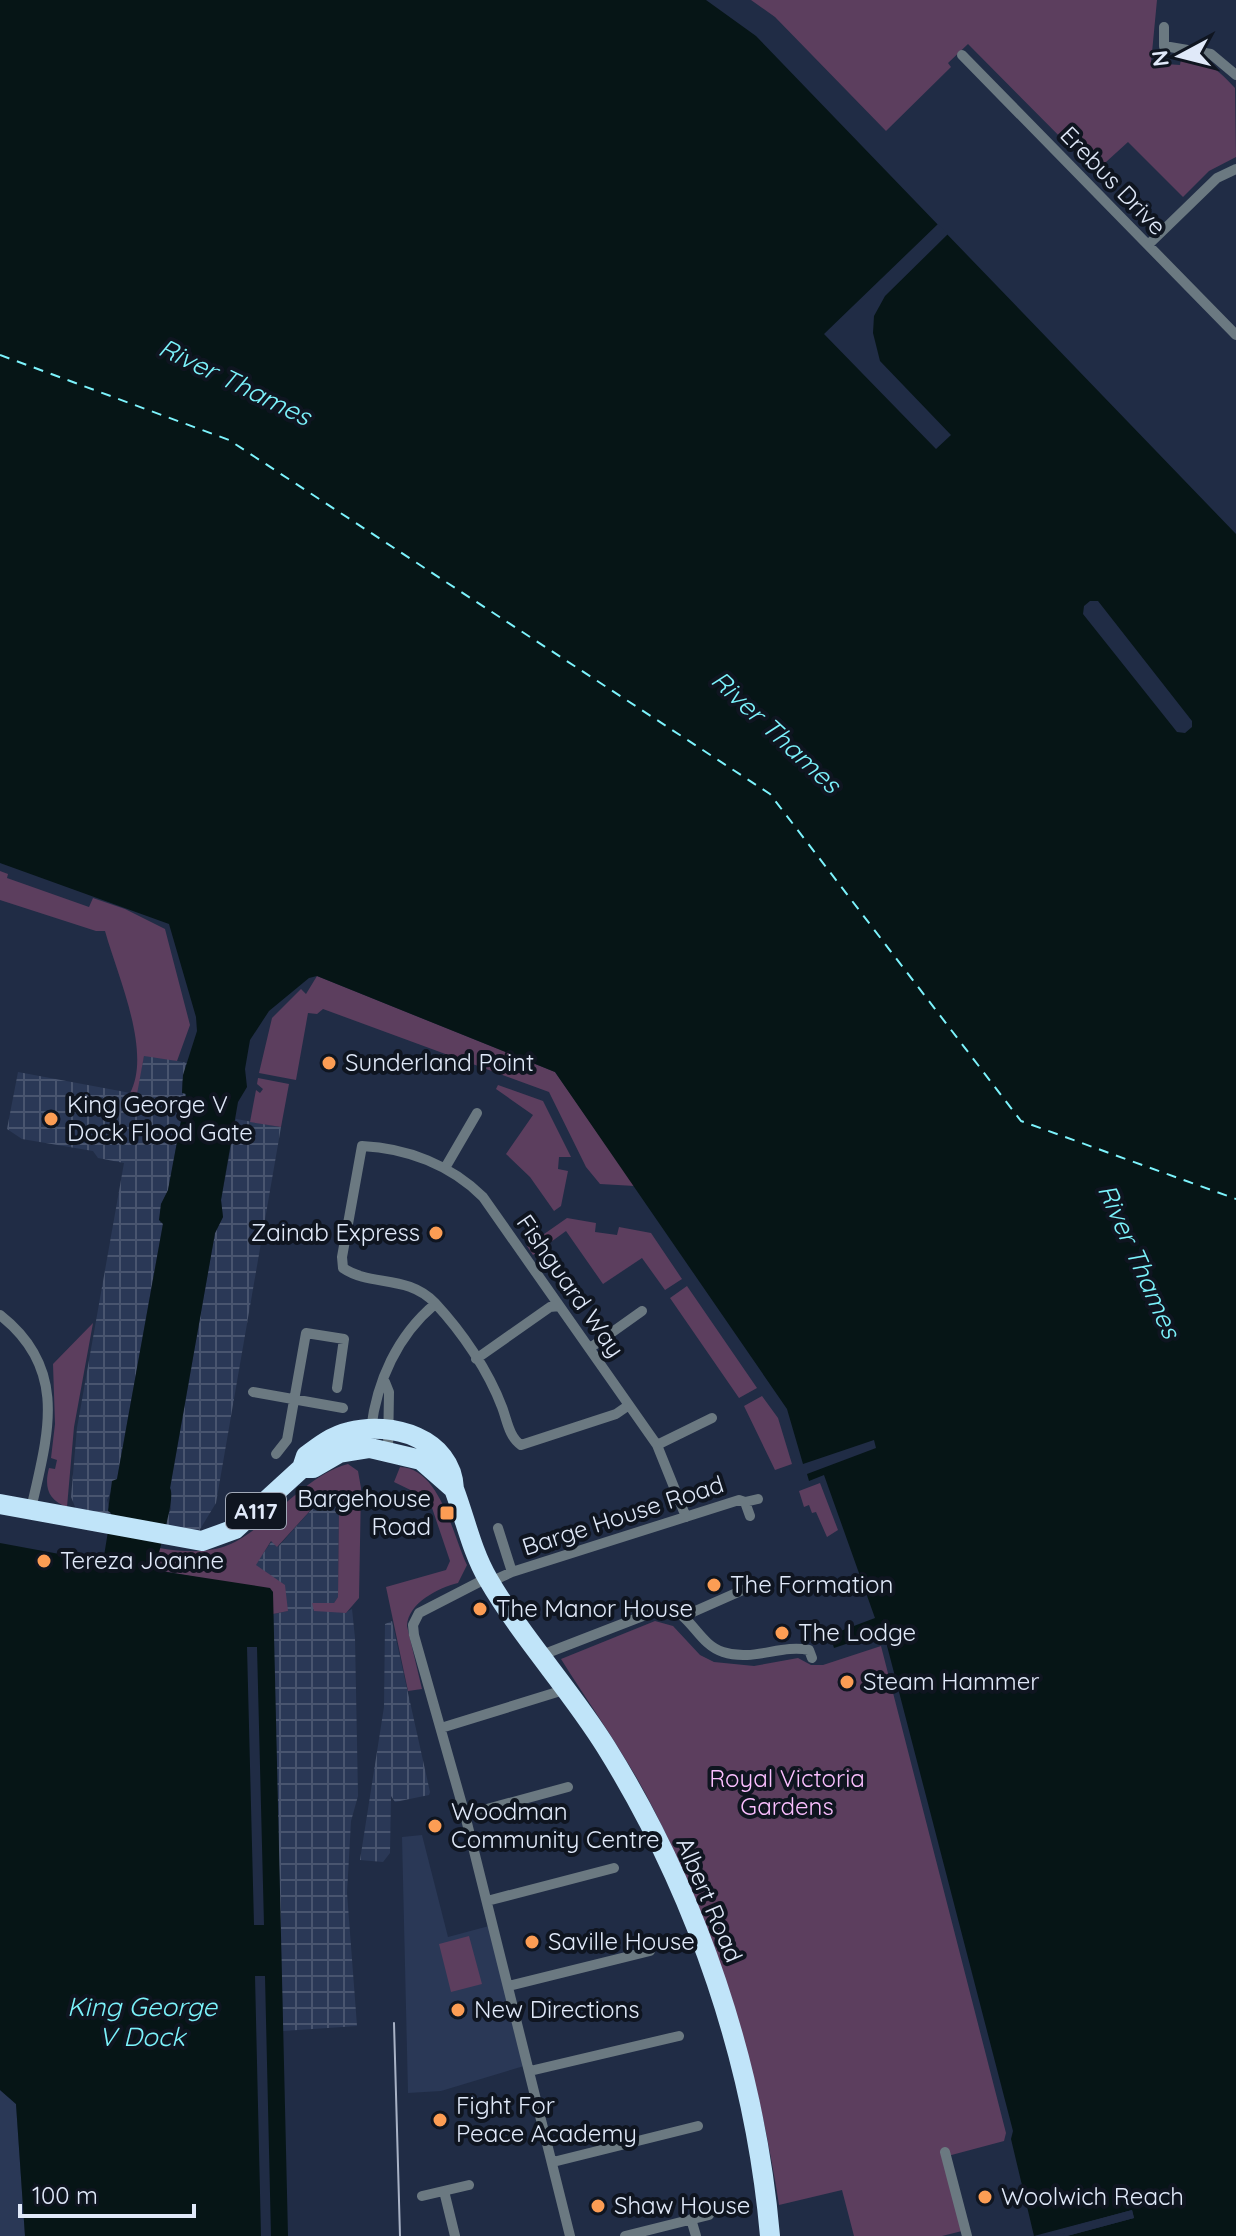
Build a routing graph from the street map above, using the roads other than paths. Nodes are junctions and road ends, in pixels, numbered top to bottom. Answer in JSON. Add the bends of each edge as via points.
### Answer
{"nodes":[{"id":1,"x":1164,"y":27,"type":"dead end"},
{"id":2,"x":962,"y":55,"type":"dead end"},
{"id":3,"x":1235,"y":72,"type":"edge"},
{"id":4,"x":1236,"y":169,"type":"edge"},
{"id":5,"x":1148,"y":245,"type":"junction"},
{"id":6,"x":1236,"y":335,"type":"edge"},
{"id":7,"x":477,"y":1113,"type":"dead end"},
{"id":8,"x":445,"y":1168,"type":"junction"},
{"id":9,"x":435,"y":1304,"type":"junction"},
{"id":10,"x":559,"y":1306,"type":"junction"},
{"id":11,"x":642,"y":1311,"type":"dead end"},
{"id":12,"x":0,"y":1315,"type":"edge"},
{"id":13,"x":590,"y":1348,"type":"junction"},
{"id":14,"x":476,"y":1359,"type":"junction"},
{"id":15,"x":385,"y":1382,"type":"junction"},
{"id":16,"x":337,"y":1388,"type":"dead end"},
{"id":17,"x":253,"y":1392,"type":"dead end"},
{"id":18,"x":295,"y":1399,"type":"junction"},
{"id":19,"x":629,"y":1405,"type":"junction"},
{"id":20,"x":343,"y":1408,"type":"dead end"},
{"id":21,"x":712,"y":1418,"type":"dead end"},
{"id":22,"x":379,"y":1439,"type":"junction"},
{"id":23,"x":657,"y":1445,"type":"junction"},
{"id":24,"x":276,"y":1454,"type":"dead end"},
{"id":25,"x":758,"y":1499,"type":"dead end"},
{"id":26,"x":745,"y":1502,"type":"junction"},
{"id":27,"x":0,"y":1504,"type":"edge"},
{"id":28,"x":31,"y":1509,"type":"junction"},
{"id":29,"x":750,"y":1516,"type":"dead end"},
{"id":30,"x":686,"y":1517,"type":"junction"},
{"id":31,"x":498,"y":1528,"type":"dead end"},
{"id":32,"x":512,"y":1572,"type":"junction"},
{"id":33,"x":489,"y":1580,"type":"junction"},
{"id":34,"x":752,"y":1586,"type":"dead end"},
{"id":35,"x":684,"y":1616,"type":"junction"},
{"id":36,"x":542,"y":1655,"type":"junction"},
{"id":37,"x":812,"y":1658,"type":"dead end"},
{"id":38,"x":567,"y":1689,"type":"junction"},
{"id":39,"x":441,"y":1728,"type":"junction"},
{"id":40,"x":568,"y":1787,"type":"dead end"},
{"id":41,"x":465,"y":1815,"type":"junction"},
{"id":42,"x":614,"y":1868,"type":"dead end"},
{"id":43,"x":487,"y":1901,"type":"junction"},
{"id":44,"x":650,"y":1951,"type":"dead end"},
{"id":45,"x":509,"y":1986,"type":"junction"},
{"id":46,"x":679,"y":2036,"type":"dead end"},
{"id":47,"x":530,"y":2071,"type":"junction"},
{"id":48,"x":698,"y":2126,"type":"dead end"},
{"id":49,"x":945,"y":2152,"type":"dead end"},
{"id":50,"x":553,"y":2162,"type":"junction"},
{"id":51,"x":469,"y":2185,"type":"dead end"},
{"id":52,"x":444,"y":2191,"type":"junction"},
{"id":53,"x":422,"y":2196,"type":"dead end"},
{"id":54,"x":709,"y":2215,"type":"dead end"},
{"id":55,"x":691,"y":2219,"type":"junction"},
{"id":56,"x":455,"y":2236,"type":"edge"},
{"id":57,"x":570,"y":2236,"type":"edge"},
{"id":58,"x":625,"y":2236,"type":"edge"},
{"id":59,"x":696,"y":2236,"type":"edge"},
{"id":60,"x":770,"y":2236,"type":"edge"},
{"id":61,"x":967,"y":2236,"type":"edge"}],
"edges":[{"from":1,"to":3,"type":"street","via":[[1164,46],[1211,54]]},
{"from":2,"to":5,"type":"street","name":"Erebus Drive"},
{"from":4,"to":5,"type":"street","via":[[1217,178]]},
{"from":5,"to":6,"type":"street","name":"Erebus Drive"},
{"from":7,"to":8,"type":"street"},
{"from":8,"to":9,"type":"street","name":"Fishguard Way","via":[[408,1153],[359,1143],[342,1257],[343,1269],[398,1281]]},
{"from":8,"to":10,"type":"street","name":"Fishguard Way","via":[[483,1197]]},
{"from":9,"to":14,"type":"street"},
{"from":9,"to":15,"type":"street","via":[[407,1330]]},
{"from":10,"to":13,"type":"street","name":"Fishguard Way"},
{"from":10,"to":14,"type":"street","via":[[550,1307]]},
{"from":11,"to":13,"type":"street"},
{"from":12,"to":28,"type":"street","via":[[34,1348],[47,1388]]},
{"from":13,"to":19,"type":"street","name":"Fishguard Way"},
{"from":14,"to":19,"type":"street","via":[[521,1445]]},
{"from":15,"to":22,"type":"street","via":[[389,1392]]},
{"from":15,"to":22,"type":"street","via":[[376,1392]]},
{"from":16,"to":18,"type":"street","via":[[344,1339],[306,1333]]},
{"from":17,"to":18,"type":"street"},
{"from":18,"to":20,"type":"street"},
{"from":18,"to":24,"type":"street","via":[[287,1440]]},
{"from":19,"to":23,"type":"street","name":"Fishguard Way"},
{"from":21,"to":23,"type":"street"},
{"from":22,"to":28,"type":"highway","number":"A117","via":[[351,1431],[323,1443],[230,1533],[202,1541]]},
{"from":22,"to":33,"type":"highway","name":"Albert Road","via":[[412,1434],[433,1447],[453,1474]]},
{"from":23,"to":30,"type":"street","name":"Fishguard Way"},
{"from":25,"to":26,"type":"street","name":"Barge House Road"},
{"from":26,"to":29,"type":"street","name":"Barge House Road"},
{"from":26,"to":30,"type":"street","name":"Barge House Road"},
{"from":27,"to":28,"type":"highway","number":"A117"},
{"from":30,"to":32,"type":"street","name":"Barge House Road"},
{"from":31,"to":32,"type":"street","name":"Barge House Road"},
{"from":32,"to":33,"type":"street","name":"Barge House Road"},
{"from":33,"to":36,"type":"highway","name":"Albert Road"},
{"from":33,"to":39,"type":"street","name":"Barge House Road","via":[[414,1619]]},
{"from":34,"to":35,"type":"street"},
{"from":35,"to":36,"type":"street","via":[[669,1607],[656,1608]]},
{"from":35,"to":37,"type":"street","via":[[704,1640],[724,1653],[754,1656],[800,1648],[809,1650]]},
{"from":36,"to":38,"type":"highway","name":"Albert Road"},
{"from":38,"to":39,"type":"street"},
{"from":38,"to":60,"type":"highway","name":"Albert Road","via":[[634,1797],[707,1960],[750,2101]]},
{"from":39,"to":41,"type":"street"},
{"from":40,"to":41,"type":"street"},
{"from":41,"to":43,"type":"street"},
{"from":42,"to":43,"type":"street"},
{"from":43,"to":45,"type":"street"},
{"from":44,"to":45,"type":"street"},
{"from":45,"to":47,"type":"street"},
{"from":46,"to":47,"type":"street"},
{"from":47,"to":50,"type":"street"},
{"from":48,"to":50,"type":"street"},
{"from":49,"to":61,"type":"street"},
{"from":50,"to":57,"type":"street"},
{"from":51,"to":52,"type":"street"},
{"from":52,"to":53,"type":"street"},
{"from":52,"to":56,"type":"street"},
{"from":54,"to":55,"type":"street"},
{"from":55,"to":58,"type":"street"},
{"from":55,"to":59,"type":"street"}]}
